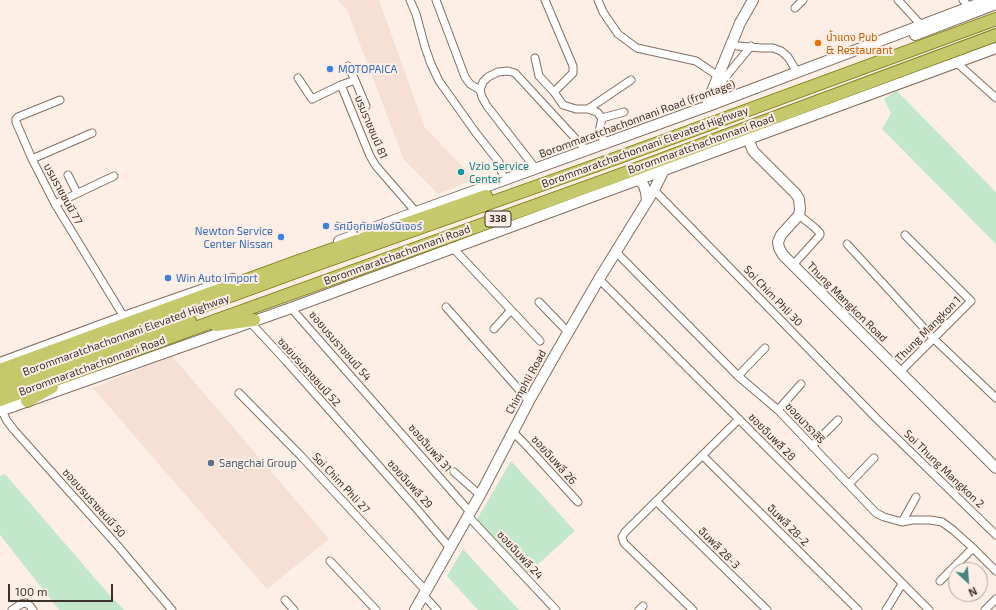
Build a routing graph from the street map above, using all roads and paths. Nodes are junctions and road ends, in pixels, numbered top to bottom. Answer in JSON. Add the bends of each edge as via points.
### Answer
{"nodes":[{"id":1,"x":410,"y":0,"type":"edge"},
{"id":2,"x":436,"y":0,"type":"edge"},
{"id":3,"x":545,"y":0,"type":"edge"},
{"id":4,"x":598,"y":0,"type":"edge"},
{"id":5,"x":803,"y":0,"type":"edge"},
{"id":6,"x":898,"y":0,"type":"edge"},
{"id":7,"x":988,"y":0,"type":"edge"},
{"id":8,"x":751,"y":1,"type":"edge"},
{"id":9,"x":966,"y":4,"type":"edge"},
{"id":10,"x":996,"y":4,"type":"edge"},
{"id":11,"x":795,"y":8,"type":"dead end"},
{"id":12,"x":996,"y":14,"type":"edge"},
{"id":13,"x":996,"y":19,"type":"edge"},
{"id":14,"x":921,"y":25,"type":"junction"},
{"id":15,"x":996,"y":29,"type":"edge"},
{"id":16,"x":996,"y":35,"type":"edge"},
{"id":17,"x":996,"y":44,"type":"edge"},
{"id":18,"x":738,"y":46,"type":"dead end"},
{"id":19,"x":751,"y":46,"type":"junction"},
{"id":20,"x":996,"y":48,"type":"edge"},
{"id":21,"x":535,"y":58,"type":"dead end"},
{"id":22,"x":958,"y":62,"type":"junction"},
{"id":23,"x":348,"y":66,"type":"dead end"},
{"id":24,"x":797,"y":72,"type":"junction"},
{"id":25,"x":718,"y":76,"type":"junction"},
{"id":26,"x":298,"y":78,"type":"dead end"},
{"id":27,"x":355,"y":80,"type":"junction"},
{"id":28,"x":631,"y":80,"type":"dead end"},
{"id":29,"x":341,"y":85,"type":"junction"},
{"id":30,"x":480,"y":90,"type":"junction"},
{"id":31,"x":554,"y":92,"type":"junction"},
{"id":32,"x":996,"y":98,"type":"edge"},
{"id":33,"x":60,"y":100,"type":"dead end"},
{"id":34,"x":716,"y":104,"type":"junction"},
{"id":35,"x":366,"y":106,"type":"dead end"},
{"id":36,"x":588,"y":109,"type":"junction"},
{"id":37,"x":624,"y":112,"type":"dead end"},
{"id":38,"x":602,"y":118,"type":"junction"},
{"id":39,"x":92,"y":133,"type":"dead end"},
{"id":40,"x":748,"y":139,"type":"junction"},
{"id":41,"x":605,"y":143,"type":"junction"},
{"id":42,"x":586,"y":150,"type":"junction"},
{"id":43,"x":32,"y":159,"type":"junction"},
{"id":44,"x":536,"y":169,"type":"junction"},
{"id":45,"x":664,"y":170,"type":"junction"},
{"id":46,"x":68,"y":175,"type":"dead end"},
{"id":47,"x":114,"y":176,"type":"dead end"},
{"id":48,"x":504,"y":180,"type":"junction"},
{"id":49,"x":637,"y":180,"type":"junction"},
{"id":50,"x":654,"y":190,"type":"junction"},
{"id":51,"x":77,"y":193,"type":"junction"},
{"id":52,"x":647,"y":201,"type":"junction"},
{"id":53,"x":55,"y":204,"type":"junction"},
{"id":54,"x":416,"y":212,"type":"junction"},
{"id":55,"x":799,"y":215,"type":"junction"},
{"id":56,"x":905,"y":236,"type":"dead end"},
{"id":57,"x":846,"y":244,"type":"dead end"},
{"id":58,"x":453,"y":248,"type":"junction"},
{"id":59,"x":616,"y":252,"type":"junction"},
{"id":60,"x":793,"y":265,"type":"junction"},
{"id":61,"x":599,"y":280,"type":"junction"},
{"id":62,"x":539,"y":302,"type":"dead end"},
{"id":63,"x":446,"y":307,"type":"dead end"},
{"id":64,"x":291,"y":308,"type":"junction"},
{"id":65,"x":511,"y":310,"type":"junction"},
{"id":66,"x":124,"y":317,"type":"junction"},
{"id":67,"x":252,"y":321,"type":"junction"},
{"id":68,"x":194,"y":328,"type":"junction"},
{"id":69,"x":494,"y":329,"type":"dead end"},
{"id":70,"x":568,"y":332,"type":"junction"},
{"id":71,"x":934,"y":339,"type":"junction"},
{"id":72,"x":540,"y":341,"type":"dead end"},
{"id":73,"x":765,"y":348,"type":"dead end"},
{"id":74,"x":0,"y":363,"type":"edge"},
{"id":75,"x":0,"y":370,"type":"edge"},
{"id":76,"x":80,"y":370,"type":"junction"},
{"id":77,"x":900,"y":372,"type":"junction"},
{"id":78,"x":738,"y":376,"type":"junction"},
{"id":79,"x":0,"y":380,"type":"edge"},
{"id":80,"x":802,"y":384,"type":"dead end"},
{"id":81,"x":0,"y":390,"type":"edge"},
{"id":82,"x":239,"y":393,"type":"dead end"},
{"id":83,"x":996,"y":398,"type":"edge"},
{"id":84,"x":372,"y":399,"type":"joint"},
{"id":85,"x":27,"y":401,"type":"junction"},
{"id":86,"x":529,"y":401,"type":"junction"},
{"id":87,"x":1,"y":407,"type":"edge"},
{"id":88,"x":778,"y":410,"type":"junction"},
{"id":89,"x":739,"y":419,"type":"junction"},
{"id":90,"x":876,"y":419,"type":"joint"},
{"id":91,"x":838,"y":420,"type":"dead end"},
{"id":92,"x":513,"y":432,"type":"junction"},
{"id":93,"x":352,"y":436,"type":"joint"},
{"id":94,"x":812,"y":446,"type":"junction"},
{"id":95,"x":702,"y":455,"type":"junction"},
{"id":96,"x":874,"y":458,"type":"dead end"},
{"id":97,"x":996,"y":468,"type":"edge"},
{"id":98,"x":454,"y":472,"type":"dead end"},
{"id":99,"x":849,"y":484,"type":"junction"},
{"id":100,"x":480,"y":495,"type":"junction"},
{"id":101,"x":916,"y":497,"type":"dead end"},
{"id":102,"x":656,"y":501,"type":"junction"},
{"id":103,"x":578,"y":502,"type":"dead end"},
{"id":104,"x":469,"y":514,"type":"junction"},
{"id":105,"x":902,"y":522,"type":"junction"},
{"id":106,"x":996,"y":535,"type":"edge"},
{"id":107,"x":450,"y":548,"type":"junction"},
{"id":108,"x":973,"y":548,"type":"junction"},
{"id":109,"x":330,"y":561,"type":"dead end"},
{"id":110,"x":996,"y":571,"type":"edge"},
{"id":111,"x":940,"y":581,"type":"dead end"},
{"id":112,"x":902,"y":584,"type":"junction"},
{"id":113,"x":424,"y":593,"type":"junction"},
{"id":114,"x":996,"y":599,"type":"edge"},
{"id":115,"x":286,"y":600,"type":"dead end"},
{"id":116,"x":12,"y":610,"type":"edge"},
{"id":117,"x":33,"y":610,"type":"edge"},
{"id":118,"x":172,"y":610,"type":"edge"},
{"id":119,"x":294,"y":610,"type":"edge"},
{"id":120,"x":376,"y":610,"type":"edge"},
{"id":121,"x":415,"y":610,"type":"edge"},
{"id":122,"x":437,"y":610,"type":"edge"},
{"id":123,"x":556,"y":610,"type":"edge"},
{"id":124,"x":693,"y":610,"type":"edge"},
{"id":125,"x":767,"y":610,"type":"edge"},
{"id":126,"x":858,"y":610,"type":"edge"},
{"id":127,"x":886,"y":610,"type":"edge"},
{"id":128,"x":929,"y":610,"type":"edge"},
{"id":129,"x":985,"y":610,"type":"edge"}],
"edges":[{"from":1,"to":48,"type":"street","via":[[439,81],[499,162]]},
{"from":2,"to":30,"type":"street","via":[[465,77],[470,84]]},
{"from":3,"to":31,"type":"street","via":[[573,66],[573,73]]},
{"from":4,"to":25,"type":"street","via":[[618,34],[638,48],[696,62]]},
{"from":5,"to":11,"type":"street"},
{"from":6,"to":14,"type":"street"},
{"from":7,"to":9,"type":"main road","name":"Borommaratchachonnani Road (frontage)"},
{"from":8,"to":25,"type":"main road"},
{"from":9,"to":14,"type":"main road","name":"Borommaratchachonnani Road (frontage)"},
{"from":10,"to":34,"type":"main road","via":[[838,64]]},
{"from":12,"to":75,"type":"main road","name":"Borommaratchachonnani Road","number":"338","via":[[712,117],[296,262]]},
{"from":13,"to":79,"type":"main road","name":"Borommaratchachonnani Elevated Highway","number":"338"},
{"from":14,"to":24,"type":"main road","name":"Borommaratchachonnani Road (frontage)"},
{"from":15,"to":81,"type":"main road","name":"Borommaratchachonnani Elevated Highway","number":"338"},
{"from":16,"to":68,"type":"main road","name":"Borommaratchachonnani Road","number":"338"},
{"from":17,"to":40,"type":"main road","via":[[851,96]]},
{"from":18,"to":19,"type":"street"},
{"from":19,"to":24,"type":"street","via":[[781,51]]},
{"from":19,"to":34,"type":"street","via":[[724,79]]},
{"from":20,"to":22,"type":"main road","number":"338"},
{"from":21,"to":31,"type":"street","via":[[539,76]]},
{"from":22,"to":32,"type":"street"},
{"from":22,"to":40,"type":"main road","number":"338"},
{"from":23,"to":27,"type":"street"},
{"from":24,"to":34,"type":"main road","name":"Borommaratchachonnani Road (frontage)"},
{"from":25,"to":34,"type":"main road","via":[[708,100]]},
{"from":26,"to":29,"type":"street","via":[[312,99]]},
{"from":27,"to":29,"type":"street"},
{"from":27,"to":35,"type":"street"},
{"from":28,"to":36,"type":"street"},
{"from":29,"to":54,"type":"street","name":"บรมราชชนนี 81","via":[[370,156]]},
{"from":30,"to":42,"type":"street","via":[[488,77],[498,72],[515,73]]},
{"from":30,"to":44,"type":"street","via":[[487,106]]},
{"from":31,"to":36,"type":"street","via":[[563,105]]},
{"from":33,"to":43,"type":"street","name":"บรมราชชนนี 77","via":[[16,119]]},
{"from":34,"to":41,"type":"main road","name":"Borommaratchachonnani Road (frontage)"},
{"from":36,"to":38,"type":"street","via":[[597,112]]},
{"from":37,"to":38,"type":"street"},
{"from":38,"to":41,"type":"street","via":[[599,132]]},
{"from":39,"to":43,"type":"street"},
{"from":40,"to":45,"type":"main road","number":"338"},
{"from":40,"to":55,"type":"main road","via":[[753,151],[796,194],[799,199]]},
{"from":41,"to":42,"type":"main road","name":"Borommaratchachonnani Road (frontage)"},
{"from":42,"to":44,"type":"main road","name":"Borommaratchachonnani Road (frontage)"},
{"from":43,"to":53,"type":"street","name":"บรมราชชนนี 77"},
{"from":44,"to":48,"type":"main road","name":"Borommaratchachonnani Road (frontage)"},
{"from":45,"to":49,"type":"main road","number":"338"},
{"from":45,"to":50,"type":"main road","name":"Chimphli Road"},
{"from":46,"to":51,"type":"street"},
{"from":47,"to":51,"type":"street"},
{"from":48,"to":54,"type":"main road","name":"Borommaratchachonnani Road (frontage)"},
{"from":49,"to":52,"type":"main road","via":[[644,186]]},
{"from":49,"to":58,"type":"main road","number":"338"},
{"from":50,"to":52,"type":"main road","name":"Chimphli Road"},
{"from":50,"to":90,"type":"street","name":"Soi Chim Phli 30"},
{"from":51,"to":53,"type":"street"},
{"from":52,"to":59,"type":"main road","name":"Chimphli Road"},
{"from":53,"to":66,"type":"street","name":"บรมราชชนนี 77"},
{"from":54,"to":66,"type":"main road","name":"Borommaratchachonnani Road (frontage)"},
{"from":55,"to":60,"type":"main road","name":"Thung Mangkon Road","via":[[778,242],[783,255]]},
{"from":55,"to":60,"type":"street","via":[[820,235]]},
{"from":56,"to":71,"type":"street","name":"Thung Mangkon 1","via":[[971,302]]},
{"from":57,"to":71,"type":"street"},
{"from":58,"to":64,"type":"main road","number":"338"},
{"from":58,"to":65,"type":"street"},
{"from":59,"to":61,"type":"main road","name":"Chimphli Road"},
{"from":59,"to":78,"type":"street","name":"ซอยนาราสิริ"},
{"from":60,"to":77,"type":"main road","name":"Thung Mangkon Road"},
{"from":61,"to":70,"type":"main road","name":"Chimphli Road"},
{"from":61,"to":89,"type":"street","name":"ซอยฉิมพลี 28"},
{"from":62,"to":70,"type":"street"},
{"from":63,"to":86,"type":"street"},
{"from":64,"to":67,"type":"main road","number":"338"},
{"from":64,"to":84,"type":"street","name":"ซอยบรมราชชนนี 54"},
{"from":65,"to":69,"type":"street"},
{"from":65,"to":72,"type":"street"},
{"from":66,"to":74,"type":"main road","name":"Borommaratchachonnani Road (frontage)"},
{"from":67,"to":68,"type":"main road"},
{"from":67,"to":85,"type":"main road","number":"338"},
{"from":67,"to":93,"type":"street","name":"ซอยบรมราชชนนี 52"},
{"from":68,"to":76,"type":"main road","name":"Borommaratchachonnani Road","number":"338"},
{"from":70,"to":86,"type":"main road","name":"Chimphli Road"},
{"from":71,"to":77,"type":"street","name":"Thung Mangkon 1"},
{"from":71,"to":83,"type":"street"},
{"from":73,"to":78,"type":"street"},
{"from":76,"to":85,"type":"main road"},
{"from":76,"to":87,"type":"main road","name":"Borommaratchachonnani Road","number":"338"},
{"from":77,"to":97,"type":"main road","name":"Thung Mangkon Road"},
{"from":78,"to":88,"type":"street","name":"ซอยนาราสิริ"},
{"from":80,"to":88,"type":"street"},
{"from":82,"to":113,"type":"street","name":"Soi Chim Phli 27","via":[[301,456]]},
{"from":84,"to":104,"type":"street","name":"ซอยฉิมพลี 31"},
{"from":85,"to":87,"type":"main road","number":"338"},
{"from":86,"to":92,"type":"main road","name":"Chimphli Road"},
{"from":87,"to":118,"type":"street","name":"ซอยบรมราชชนนี 50","via":[[14,430]]},
{"from":88,"to":94,"type":"street","name":"ซอยนาราสิริ"},
{"from":89,"to":95,"type":"street"},
{"from":89,"to":112,"type":"street","name":"ซอยฉิมพลี 28"},
{"from":90,"to":106,"type":"street","name":"Soi Thung Mangkon 2"},
{"from":91,"to":94,"type":"street"},
{"from":92,"to":100,"type":"main road","name":"Chimphli Road"},
{"from":92,"to":103,"type":"street","name":"ซอยฉิมพลี 26"},
{"from":93,"to":107,"type":"street","name":"ซอยฉิมพลี 29"},
{"from":94,"to":99,"type":"street","name":"ซอยนาราสิริ"},
{"from":95,"to":102,"type":"street"},
{"from":95,"to":126,"type":"street","name":"ฉิมพลี 28-2"},
{"from":96,"to":99,"type":"street"},
{"from":98,"to":100,"type":"street"},
{"from":99,"to":105,"type":"street","name":"ซอยนาราสิริ","via":[[876,513]]},
{"from":100,"to":104,"type":"main road","name":"Chimphli Road"},
{"from":101,"to":105,"type":"street"},
{"from":102,"to":124,"type":"street","via":[[625,532],[622,537],[624,543]]},
{"from":102,"to":125,"type":"street","name":"ฉิมพลี 28-3"},
{"from":104,"to":107,"type":"main road","name":"Chimphli Road"},
{"from":104,"to":123,"type":"street","name":"ซอยฉิมพลี 24"},
{"from":105,"to":108,"type":"street","name":"ซอยนาราสิริ","via":[[942,522]]},
{"from":107,"to":113,"type":"main road","name":"Chimphli Road"},
{"from":108,"to":110,"type":"street","name":"ซอยนาราสิริ"},
{"from":108,"to":111,"type":"street"},
{"from":109,"to":120,"type":"street"},
{"from":112,"to":127,"type":"street"},
{"from":112,"to":128,"type":"street","name":"ซอยฉิมพลี 28"},
{"from":113,"to":121,"type":"main road","name":"Chimphli Road"},
{"from":113,"to":122,"type":"street","name":"Soi Chim Phli 27"},
{"from":114,"to":129,"type":"street"},
{"from":115,"to":119,"type":"street"},
{"from":116,"to":117,"type":"street","via":[[26,603]]}]}
